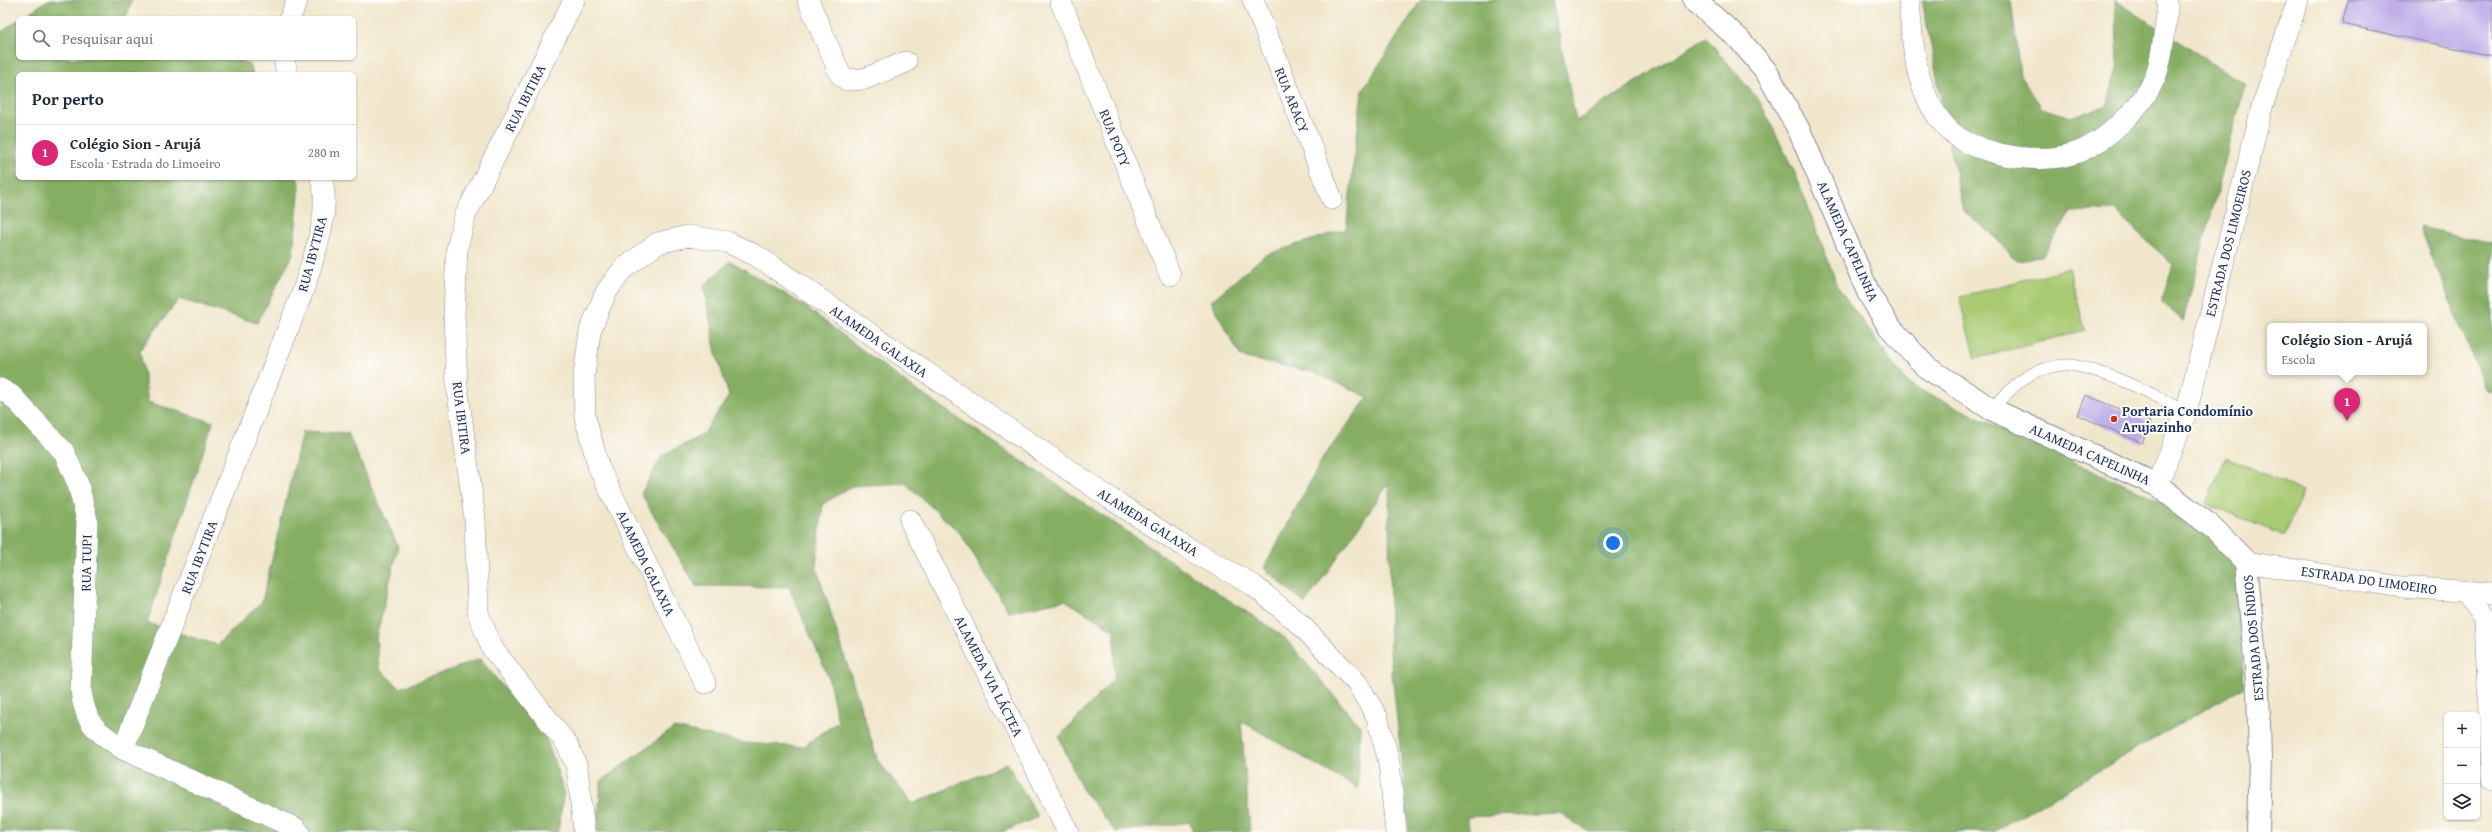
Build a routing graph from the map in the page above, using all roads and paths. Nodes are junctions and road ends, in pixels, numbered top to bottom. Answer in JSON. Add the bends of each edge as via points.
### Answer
{"nodes":[{"id":1,"x":297,"y":0,"type":"edge"},
{"id":2,"x":574,"y":0,"type":"edge"},
{"id":3,"x":808,"y":0,"type":"edge"},
{"id":4,"x":1060,"y":0,"type":"edge"},
{"id":5,"x":1253,"y":0,"type":"edge"},
{"id":6,"x":1694,"y":0,"type":"edge"},
{"id":7,"x":1909,"y":0,"type":"edge"},
{"id":8,"x":2167,"y":0,"type":"edge"},
{"id":9,"x":2298,"y":0,"type":"edge"},
{"id":10,"x":291,"y":16,"type":"edge"},
{"id":11,"x":284,"y":60,"type":"edge"},
{"id":12,"x":906,"y":62,"type":"dead end"},
{"id":13,"x":287,"y":72,"type":"edge"},
{"id":14,"x":321,"y":180,"type":"edge"},
{"id":15,"x":1332,"y":199,"type":"dead end"},
{"id":16,"x":1170,"y":275,"type":"dead end"},
{"id":17,"x":0,"y":389,"type":"edge"},
{"id":18,"x":1991,"y":409,"type":"junction"},
{"id":19,"x":2186,"y":412,"type":"junction"},
{"id":20,"x":2157,"y":485,"type":"junction"},
{"id":21,"x":910,"y":520,"type":"dead end"},
{"id":22,"x":2246,"y":562,"type":"junction"},
{"id":23,"x":2466,"y":592,"type":"junction"},
{"id":24,"x":2492,"y":593,"type":"edge"},
{"id":25,"x":705,"y":683,"type":"dead end"},
{"id":26,"x":123,"y":749,"type":"junction"},
{"id":27,"x":2492,"y":780,"type":"edge"},
{"id":28,"x":299,"y":832,"type":"edge"},
{"id":29,"x":584,"y":832,"type":"edge"},
{"id":30,"x":1068,"y":832,"type":"edge"},
{"id":31,"x":1396,"y":832,"type":"edge"},
{"id":32,"x":2258,"y":832,"type":"edge"}],
"edges":[{"from":1,"to":10,"type":"street"},
{"from":2,"to":29,"type":"street","name":"RUA IBITIRA","via":[[465,216],[457,249],[454,315],[458,386],[475,519],[478,613],[483,631],[492,648],[567,744],[577,767]]},
{"from":3,"to":12,"type":"street","via":[[840,74],[847,80],[864,79]]},
{"from":4,"to":16,"type":"street","name":"RUA POTY"},
{"from":5,"to":15,"type":"street","name":"RUA ARACY"},
{"from":6,"to":18,"type":"street","name":"ALAMEDA CAPELINHA","via":[[1739,39],[1766,71],[1784,98],[1869,294],[1888,325],[1926,367]]},
{"from":7,"to":8,"type":"street","via":[[1913,48],[1926,96],[1941,121],[1955,136],[1976,148],[2014,158],[2047,158],[2081,150],[2117,127],[2143,100],[2154,80],[2160,60],[2168,10]]},
{"from":9,"to":19,"type":"street","name":"ESTRADA DOS LIMOEIROS","via":[[2262,107]]},
{"from":11,"to":13,"type":"street"},
{"from":14,"to":26,"type":"street","name":"RUA IBYTIRA","via":[[324,204],[318,238],[303,291]]},
{"from":17,"to":26,"type":"street","name":"RUA TUPI","via":[[11,395],[64,452],[78,484],[87,520],[81,691],[84,710],[93,727]]},
{"from":18,"to":19,"type":"lane","via":[[2021,380],[2051,366],[2071,365],[2110,377]]},
{"from":18,"to":20,"type":"street","name":"ALAMEDA CAPELINHA"},
{"from":19,"to":20,"type":"street","name":"ESTRADA DOS LIMOEIROS"},
{"from":20,"to":22,"type":"street","name":"ESTRADA DOS ÍNDIOS","via":[[2212,527]]},
{"from":21,"to":30,"type":"street","name":"ALAMEDA VIA LÁCTEA"},
{"from":22,"to":23,"type":"street","name":"ESTRADA DO LIMOEIRO","via":[[2401,587]]},
{"from":22,"to":32,"type":"street","name":"ESTRADA DOS ÍNDIOS","via":[[2258,690]]},
{"from":23,"to":24,"type":"street","name":"ESTRADA DO LIMOEIRO"},
{"from":23,"to":27,"type":"street","via":[[2485,619]]},
{"from":25,"to":31,"type":"street","name":"ALAMEDA GALAXIA","via":[[599,468],[585,417],[584,376],[590,331],[606,292],[624,268],[658,243],[688,236],[727,242],[757,256],[1111,499],[1184,546],[1253,585],[1300,624],[1357,683],[1377,717],[1389,762]]},
{"from":26,"to":28,"type":"street"}]}
